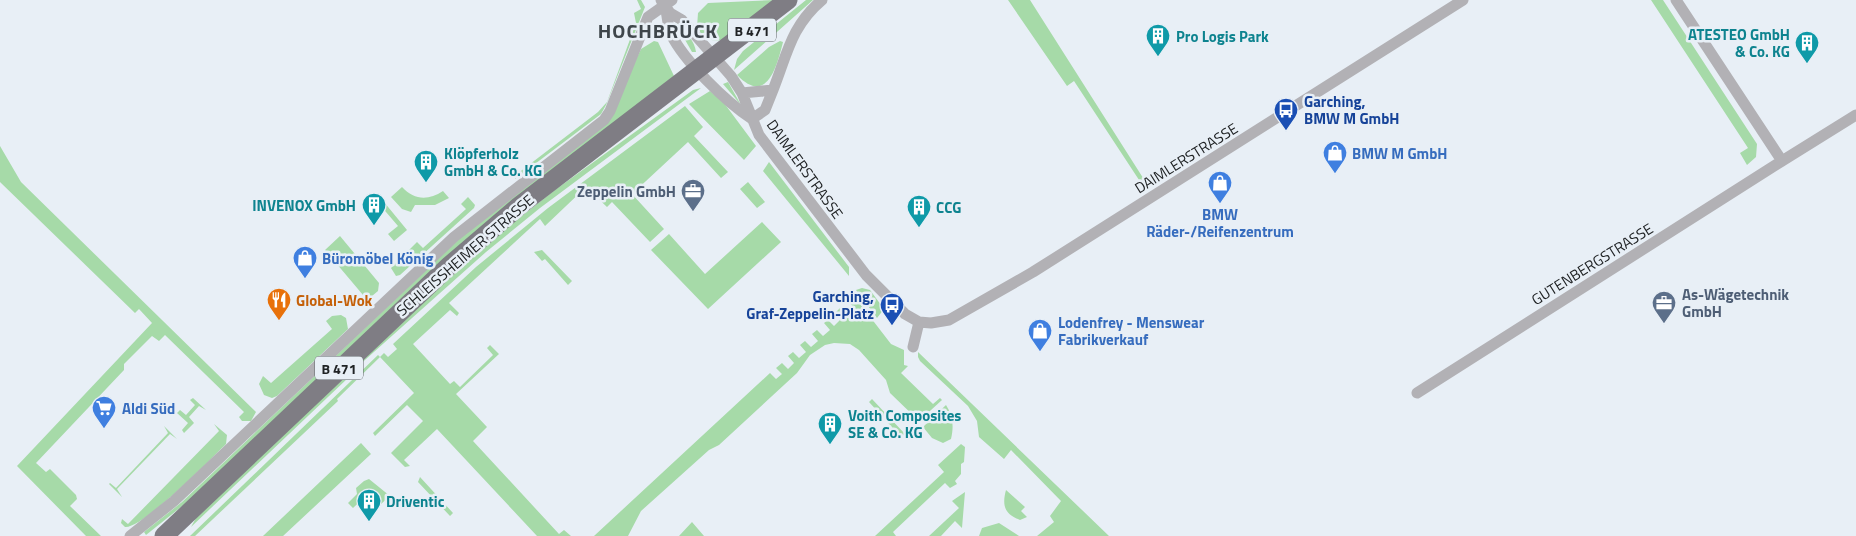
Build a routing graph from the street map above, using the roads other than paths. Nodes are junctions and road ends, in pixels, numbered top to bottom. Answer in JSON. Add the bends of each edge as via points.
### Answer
{"nodes":[{"id":1,"x":788,"y":0,"type":"edge"},
{"id":2,"x":822,"y":0,"type":"edge"},
{"id":3,"x":1463,"y":0,"type":"edge"},
{"id":4,"x":1676,"y":0,"type":"edge"},
{"id":5,"x":666,"y":1,"type":"edge"},
{"id":6,"x":714,"y":59,"type":"junction"},
{"id":7,"x":698,"y":71,"type":"junction"},
{"id":8,"x":774,"y":89,"type":"junction"},
{"id":9,"x":742,"y":92,"type":"junction"},
{"id":10,"x":1856,"y":115,"type":"edge"},
{"id":11,"x":752,"y":119,"type":"junction"},
{"id":12,"x":1782,"y":161,"type":"junction"},
{"id":13,"x":919,"y":322,"type":"junction"},
{"id":14,"x":913,"y":347,"type":"dead end"},
{"id":15,"x":1417,"y":392,"type":"dead end"},
{"id":16,"x":130,"y":536,"type":"edge"},
{"id":17,"x":164,"y":536,"type":"edge"}],
"edges":[{"from":1,"to":6,"type":"main road","name":"SCHLEISSHEIMER STRASSE","number":"B 471"},
{"from":2,"to":8,"type":"street","via":[[800,21]]},
{"from":3,"to":13,"type":"street","name":"DAIMLERSTRASSE","via":[[1033,272],[948,320]]},
{"from":4,"to":12,"type":"street"},
{"from":5,"to":6,"type":"street","name":"DAIMLERSTRASSE","via":[[670,13],[682,20]]},
{"from":5,"to":7,"type":"street","name":"DAIMLERSTRASSE","via":[[672,36]]},
{"from":5,"to":16,"type":"street","name":"SCHLEISSHEIMER STRASSE","via":[[648,17],[641,29],[604,120],[454,237],[174,501]]},
{"from":6,"to":7,"type":"main road","name":"SCHLEISSHEIMER STRASSE","number":"B 471"},
{"from":6,"to":9,"type":"street","name":"DAIMLERSTRASSE"},
{"from":7,"to":11,"type":"street","name":"DAIMLERSTRASSE","via":[[735,108]]},
{"from":7,"to":17,"type":"main road","name":"SCHLEISSHEIMER STRASSE","number":"B 471","via":[[527,200],[450,265]]},
{"from":8,"to":9,"type":"street"},
{"from":8,"to":11,"type":"street","via":[[765,110]]},
{"from":9,"to":11,"type":"street","name":"DAIMLERSTRASSE"},
{"from":10,"to":12,"type":"street","name":"GUTENBERGSTRASSE"},
{"from":11,"to":13,"type":"street","name":"DAIMLERSTRASSE","via":[[769,148],[866,275],[905,314]]},
{"from":12,"to":15,"type":"street","name":"GUTENBERGSTRASSE"},
{"from":13,"to":14,"type":"street"}]}
